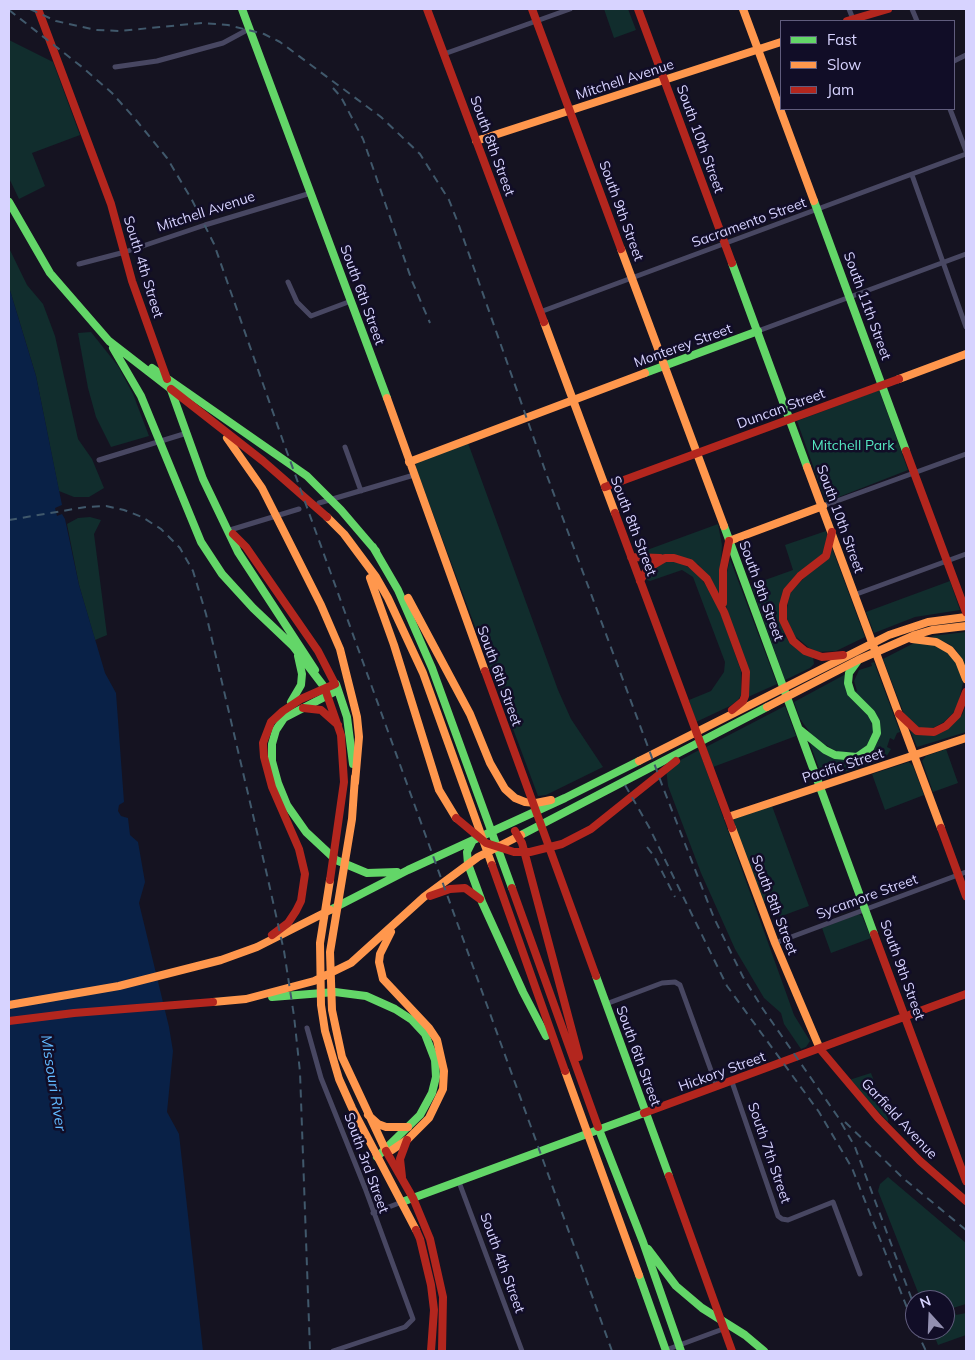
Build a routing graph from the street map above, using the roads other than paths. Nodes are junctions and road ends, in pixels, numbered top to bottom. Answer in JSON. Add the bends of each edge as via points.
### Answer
{"nodes":[{"id":1,"x":38,"y":9,"type":"edge"},
{"id":2,"x":242,"y":9,"type":"edge"},
{"id":3,"x":427,"y":9,"type":"edge"},
{"id":4,"x":532,"y":9,"type":"edge"},
{"id":5,"x":570,"y":9,"type":"edge"},
{"id":6,"x":638,"y":9,"type":"edge"},
{"id":7,"x":743,"y":9,"type":"edge"},
{"id":8,"x":849,"y":9,"type":"edge"},
{"id":9,"x":888,"y":9,"type":"edge"},
{"id":10,"x":850,"y":20,"type":"edge"},
{"id":11,"x":537,"y":21,"type":"junction"},
{"id":12,"x":250,"y":29,"type":"junction"},
{"id":13,"x":780,"y":42,"type":"edge"},
{"id":14,"x":758,"y":49,"type":"junction"},
{"id":15,"x":444,"y":54,"type":"junction"},
{"id":16,"x":115,"y":67,"type":"dead end"},
{"id":17,"x":665,"y":80,"type":"junction"},
{"id":18,"x":780,"y":108,"type":"edge"},
{"id":19,"x":781,"y":110,"type":"edge"},
{"id":20,"x":950,"y":110,"type":"edge"},
{"id":21,"x":570,"y":111,"type":"junction"},
{"id":22,"x":476,"y":141,"type":"junction"},
{"id":23,"x":966,"y":153,"type":"edge"},
{"id":24,"x":912,"y":175,"type":"junction"},
{"id":25,"x":312,"y":193,"type":"junction"},
{"id":26,"x":9,"y":201,"type":"edge"},
{"id":27,"x":818,"y":210,"type":"junction"},
{"id":28,"x":725,"y":244,"type":"junction"},
{"id":29,"x":125,"y":252,"type":"junction"},
{"id":30,"x":966,"y":254,"type":"edge"},
{"id":31,"x":942,"y":262,"type":"junction"},
{"id":32,"x":79,"y":264,"type":"dead end"},
{"id":33,"x":632,"y":278,"type":"junction"},
{"id":34,"x":288,"y":282,"type":"dead end"},
{"id":35,"x":850,"y":297,"type":"junction"},
{"id":36,"x":351,"y":301,"type":"junction"},
{"id":37,"x":540,"y":312,"type":"junction"},
{"id":38,"x":966,"y":327,"type":"edge"},
{"id":39,"x":758,"y":331,"type":"junction"},
{"id":40,"x":109,"y":341,"type":"junction"},
{"id":41,"x":966,"y":354,"type":"edge"},
{"id":42,"x":664,"y":366,"type":"junction"},
{"id":43,"x":883,"y":385,"type":"junction"},
{"id":44,"x":196,"y":400,"type":"junction"},
{"id":45,"x":572,"y":400,"type":"junction"},
{"id":46,"x":791,"y":419,"type":"junction"},
{"id":47,"x":187,"y":433,"type":"junction"},
{"id":48,"x":345,"y":447,"type":"dead end"},
{"id":49,"x":698,"y":454,"type":"junction"},
{"id":50,"x":966,"y":454,"type":"edge"},
{"id":51,"x":99,"y":460,"type":"dead end"},
{"id":52,"x":409,"y":462,"type":"junction"},
{"id":53,"x":915,"y":472,"type":"junction"},
{"id":54,"x":414,"y":476,"type":"junction"},
{"id":55,"x":605,"y":487,"type":"junction"},
{"id":56,"x":361,"y":491,"type":"junction"},
{"id":57,"x":319,"y":503,"type":"dead end"},
{"id":58,"x":823,"y":506,"type":"junction"},
{"id":59,"x":299,"y":509,"type":"dead end"},
{"id":60,"x":230,"y":530,"type":"junction"},
{"id":61,"x":832,"y":532,"type":"junction"},
{"id":62,"x":729,"y":540,"type":"junction"},
{"id":63,"x":373,"y":547,"type":"junction"},
{"id":64,"x":966,"y":554,"type":"edge"},
{"id":65,"x":631,"y":557,"type":"junction"},
{"id":66,"x":665,"y":558,"type":"junction"},
{"id":67,"x":362,"y":559,"type":"junction"},
{"id":68,"x":947,"y":562,"type":"junction"},
{"id":69,"x":640,"y":581,"type":"junction"},
{"id":70,"x":854,"y":595,"type":"junction"},
{"id":71,"x":724,"y":612,"type":"junction"},
{"id":72,"x":966,"y":612,"type":"edge"},
{"id":73,"x":966,"y":617,"type":"edge"},
{"id":74,"x":966,"y":626,"type":"edge"},
{"id":75,"x":904,"y":640,"type":"junction"},
{"id":76,"x":293,"y":646,"type":"junction"},
{"id":77,"x":853,"y":653,"type":"junction"},
{"id":78,"x":858,"y":660,"type":"junction"},
{"id":79,"x":966,"y":679,"type":"edge"},
{"id":80,"x":337,"y":687,"type":"junction"},
{"id":81,"x":326,"y":692,"type":"junction"},
{"id":82,"x":966,"y":692,"type":"edge"},
{"id":83,"x":297,"y":710,"type":"junction"},
{"id":84,"x":283,"y":711,"type":"junction"},
{"id":85,"x":899,"y":714,"type":"junction"},
{"id":86,"x":713,"y":724,"type":"junction"},
{"id":87,"x":338,"y":726,"type":"junction"},
{"id":88,"x":799,"y":729,"type":"junction"},
{"id":89,"x":716,"y":734,"type":"junction"},
{"id":90,"x":966,"y":738,"type":"edge"},
{"id":91,"x":914,"y":756,"type":"junction"},
{"id":92,"x":355,"y":783,"type":"junction"},
{"id":93,"x":820,"y":787,"type":"junction"},
{"id":94,"x":565,"y":798,"type":"junction"},
{"id":95,"x":284,"y":807,"type":"junction"},
{"id":96,"x":728,"y":817,"type":"junction"},
{"id":97,"x":506,"y":826,"type":"junction"},
{"id":98,"x":519,"y":835,"type":"junction"},
{"id":99,"x":472,"y":842,"type":"junction"},
{"id":100,"x":468,"y":864,"type":"junction"},
{"id":101,"x":411,"y":869,"type":"junction"},
{"id":102,"x":962,"y":874,"type":"edge"},
{"id":103,"x":476,"y":891,"type":"junction"},
{"id":104,"x":966,"y":896,"type":"edge"},
{"id":105,"x":424,"y":898,"type":"junction"},
{"id":106,"x":866,"y":909,"type":"junction"},
{"id":107,"x":394,"y":926,"type":"junction"},
{"id":108,"x":775,"y":943,"type":"junction"},
{"id":109,"x":257,"y":947,"type":"junction"},
{"id":110,"x":966,"y":994,"type":"edge"},
{"id":111,"x":246,"y":998,"type":"junction"},
{"id":112,"x":606,"y":1004,"type":"junction"},
{"id":113,"x":9,"y":1005,"type":"edge"},
{"id":114,"x":906,"y":1017,"type":"junction"},
{"id":115,"x":9,"y":1022,"type":"edge"},
{"id":116,"x":307,"y":1028,"type":"dead end"},
{"id":117,"x":820,"y":1049,"type":"junction"},
{"id":118,"x":568,"y":1080,"type":"junction"},
{"id":119,"x":732,"y":1082,"type":"junction"},
{"id":120,"x":583,"y":1085,"type":"junction"},
{"id":121,"x":717,"y":1087,"type":"junction"},
{"id":122,"x":645,"y":1113,"type":"junction"},
{"id":123,"x":368,"y":1116,"type":"junction"},
{"id":124,"x":408,"y":1127,"type":"junction"},
{"id":125,"x":408,"y":1139,"type":"junction"},
{"id":126,"x":386,"y":1151,"type":"junction"},
{"id":127,"x":377,"y":1157,"type":"junction"},
{"id":128,"x":402,"y":1177,"type":"junction"},
{"id":129,"x":459,"y":1182,"type":"junction"},
{"id":130,"x":966,"y":1182,"type":"edge"},
{"id":131,"x":413,"y":1198,"type":"junction"},
{"id":132,"x":966,"y":1201,"type":"edge"},
{"id":133,"x":402,"y":1202,"type":"junction"},
{"id":134,"x":373,"y":1213,"type":"junction"},
{"id":135,"x":642,"y":1242,"type":"junction"},
{"id":136,"x":860,"y":1274,"type":"dead end"},
{"id":137,"x":724,"y":1329,"type":"junction"},
{"id":138,"x":333,"y":1351,"type":"edge"},
{"id":139,"x":431,"y":1351,"type":"edge"},
{"id":140,"x":442,"y":1351,"type":"edge"},
{"id":141,"x":522,"y":1351,"type":"edge"},
{"id":142,"x":664,"y":1351,"type":"edge"},
{"id":143,"x":682,"y":1351,"type":"edge"},
{"id":144,"x":732,"y":1351,"type":"edge"},
{"id":145,"x":764,"y":1351,"type":"edge"}],
"edges":[{"from":1,"to":29,"type":"main road","name":"South 4th Street","via":[[111,204]]},
{"from":2,"to":12,"type":"main road","name":"South 6th Street"},
{"from":3,"to":15,"type":"main road","name":"South 8th Street"},
{"from":4,"to":11,"type":"main road","name":"South 9th Street"},
{"from":5,"to":11,"type":"street"},
{"from":6,"to":17,"type":"main road","name":"South 10th Street"},
{"from":7,"to":14,"type":"main road","name":"South 11th Street"},
{"from":8,"to":10,"type":"street"},
{"from":9,"to":10,"type":"main road"},
{"from":11,"to":15,"type":"street"},
{"from":11,"to":21,"type":"main road","name":"South 9th Street"},
{"from":12,"to":16,"type":"street","via":[[223,43],[157,62]]},
{"from":12,"to":25,"type":"main road","name":"South 6th Street"},
{"from":13,"to":14,"type":"main road","name":"Mitchell Avenue"},
{"from":14,"to":17,"type":"main road","name":"Mitchell Avenue"},
{"from":14,"to":18,"type":"main road","name":"South 11th Street"},
{"from":15,"to":22,"type":"main road","name":"South 8th Street"},
{"from":17,"to":21,"type":"main road","name":"Mitchell Avenue"},
{"from":17,"to":28,"type":"main road","name":"South 10th Street"},
{"from":19,"to":27,"type":"main road","name":"South 11th Street"},
{"from":20,"to":23,"type":"street"},
{"from":21,"to":22,"type":"main road","name":"Mitchell Avenue"},
{"from":21,"to":33,"type":"main road","name":"South 9th Street"},
{"from":22,"to":37,"type":"main road","name":"South 8th Street"},
{"from":23,"to":24,"type":"street","name":"Sacramento Street"},
{"from":24,"to":27,"type":"street","name":"Sacramento Street"},
{"from":24,"to":31,"type":"street"},
{"from":25,"to":29,"type":"street","name":"Mitchell Avenue"},
{"from":25,"to":36,"type":"main road","name":"South 6th Street"},
{"from":26,"to":40,"type":"main road","via":[[50,273]]},
{"from":26,"to":44,"type":"main road","via":[[34,250],[69,298],[113,337]]},
{"from":27,"to":28,"type":"street","name":"Sacramento Street"},
{"from":27,"to":35,"type":"main road","name":"South 11th Street"},
{"from":28,"to":33,"type":"street","name":"Sacramento Street"},
{"from":28,"to":39,"type":"main road","name":"South 10th Street"},
{"from":29,"to":32,"type":"street","name":"Mitchell Avenue"},
{"from":29,"to":47,"type":"main road","name":"South 4th Street","via":[[132,281]]},
{"from":30,"to":31,"type":"street","name":"Monterey Street"},
{"from":31,"to":35,"type":"street","name":"Monterey Street"},
{"from":31,"to":38,"type":"street"},
{"from":33,"to":37,"type":"street","name":"Sacramento Street"},
{"from":33,"to":42,"type":"main road","name":"South 9th Street"},
{"from":34,"to":36,"type":"street","via":[[296,302],[311,316]]},
{"from":35,"to":39,"type":"street","name":"Monterey Street"},
{"from":35,"to":43,"type":"main road","name":"South 11th Street"},
{"from":36,"to":52,"type":"main road","name":"South 6th Street"},
{"from":37,"to":45,"type":"main road","name":"South 8th Street"},
{"from":39,"to":42,"type":"main road","name":"Monterey Street"},
{"from":39,"to":46,"type":"main road","name":"South 10th Street"},
{"from":40,"to":67,"type":"main road","via":[[293,487],[333,524]]},
{"from":40,"to":76,"type":"main road","via":[[141,396],[200,542],[222,574]]},
{"from":41,"to":43,"type":"main road","name":"Duncan Street"},
{"from":42,"to":45,"type":"main road","name":"Monterey Street"},
{"from":42,"to":49,"type":"main road","name":"South 9th Street"},
{"from":43,"to":46,"type":"main road","name":"Duncan Street"},
{"from":43,"to":53,"type":"main road","name":"South 11th Street"},
{"from":44,"to":63,"type":"main road","via":[[307,476]]},
{"from":44,"to":92,"type":"main road","via":[[262,488],[340,649],[357,717]]},
{"from":45,"to":52,"type":"main road","name":"Monterey Street"},
{"from":45,"to":55,"type":"main road","name":"South 8th Street"},
{"from":46,"to":49,"type":"main road","name":"Duncan Street"},
{"from":46,"to":58,"type":"main road","name":"South 10th Street"},
{"from":47,"to":51,"type":"street"},
{"from":47,"to":60,"type":"main road","name":"South 4th Street","via":[[209,491]]},
{"from":48,"to":56,"type":"street"},
{"from":49,"to":55,"type":"main road","name":"Duncan Street"},
{"from":49,"to":62,"type":"main road","name":"South 9th Street"},
{"from":50,"to":53,"type":"street"},
{"from":52,"to":54,"type":"main road","name":"South 6th Street"},
{"from":53,"to":58,"type":"street"},
{"from":53,"to":68,"type":"main road","name":"South 11th Street"},
{"from":54,"to":56,"type":"street"},
{"from":54,"to":112,"type":"main road","name":"South 6th Street"},
{"from":55,"to":65,"type":"main road","name":"South 8th Street"},
{"from":56,"to":57,"type":"street"},
{"from":58,"to":61,"type":"main road","name":"South 10th Street"},
{"from":58,"to":62,"type":"main road"},
{"from":59,"to":60,"type":"street"},
{"from":60,"to":80,"type":"main road","via":[[285,602],[318,651]]},
{"from":60,"to":81,"type":"main road","via":[[238,552],[310,659]]},
{"from":61,"to":70,"type":"main road","name":"South 10th Street"},
{"from":61,"to":77,"type":"main road","via":[[826,556],[787,591],[783,620],[793,641],[805,651],[830,657]]},
{"from":62,"to":71,"type":"main road","via":[[722,581]]},
{"from":62,"to":88,"type":"main road","name":"South 9th Street"},
{"from":63,"to":94,"type":"main road","via":[[401,586],[435,645],[499,780],[515,798],[536,803]]},
{"from":63,"to":120,"type":"main road","via":[[398,590],[432,668]]},
{"from":64,"to":68,"type":"street"},
{"from":65,"to":66,"type":"main road"},
{"from":65,"to":69,"type":"main road","name":"South 8th Street"},
{"from":66,"to":69,"type":"main road","via":[[648,568]]},
{"from":66,"to":71,"type":"main road","via":[[682,560],[696,568],[712,586]]},
{"from":67,"to":89,"type":"main road","via":[[382,608],[430,764],[447,805],[456,819],[486,843],[514,852],[530,852],[577,838],[664,769]]},
{"from":67,"to":118,"type":"main road","via":[[388,598],[423,673]]},
{"from":68,"to":70,"type":"street"},
{"from":68,"to":72,"type":"main road","name":"South 11th Street"},
{"from":69,"to":96,"type":"main road","name":"South 8th Street"},
{"from":70,"to":85,"type":"main road","name":"South 10th Street"},
{"from":71,"to":86,"type":"main road","via":[[744,664],[746,690],[743,702]]},
{"from":73,"to":77,"type":"main road","via":[[945,619],[889,635]]},
{"from":74,"to":75,"type":"main road","via":[[932,630]]},
{"from":75,"to":78,"type":"main road"},
{"from":75,"to":79,"type":"main road","via":[[928,640],[944,646],[960,661]]},
{"from":76,"to":81,"type":"main road"},
{"from":76,"to":84,"type":"main road","via":[[301,661],[301,686]]},
{"from":77,"to":86,"type":"main road"},
{"from":78,"to":88,"type":"main road","via":[[849,673],[848,684],[851,693],[871,712],[876,722],[876,738],[870,748],[857,757],[835,756]]},
{"from":78,"to":89,"type":"main road"},
{"from":80,"to":81,"type":"main road"},
{"from":80,"to":92,"type":"main road","via":[[348,726]]},
{"from":81,"to":83,"type":"main road"},
{"from":81,"to":84,"type":"main road","via":[[301,699]]},
{"from":81,"to":87,"type":"main road"},
{"from":82,"to":85,"type":"main road","via":[[957,716],[934,732],[916,731]]},
{"from":83,"to":87,"type":"main road","via":[[308,707],[321,710]]},
{"from":83,"to":95,"type":"main road","via":[[284,718],[272,744],[272,761]]},
{"from":84,"to":95,"type":"main road","via":[[272,722],[263,743],[267,771]]},
{"from":85,"to":91,"type":"main road","name":"South 10th Street"},
{"from":86,"to":94,"type":"main road"},
{"from":87,"to":127,"type":"main road","via":[[344,782],[320,943],[321,1005],[339,1079]]},
{"from":88,"to":93,"type":"main road","name":"South 9th Street"},
{"from":89,"to":98,"type":"main road"},
{"from":90,"to":91,"type":"main road","name":"Pacific Street"},
{"from":91,"to":93,"type":"main road","name":"Pacific Street"},
{"from":91,"to":102,"type":"main road","name":"South 10th Street"},
{"from":92,"to":123,"type":"main road","via":[[352,819],[333,925],[330,981],[332,1010],[342,1057]]},
{"from":93,"to":96,"type":"main road","name":"Pacific Street"},
{"from":93,"to":106,"type":"main road","name":"South 9th Street"},
{"from":94,"to":97,"type":"main road"},
{"from":95,"to":101,"type":"main road","via":[[336,860],[359,871],[376,874]]},
{"from":95,"to":109,"type":"main road","via":[[303,860],[304,887],[301,900],[288,923]]},
{"from":96,"to":108,"type":"main road","name":"South 8th Street"},
{"from":97,"to":98,"type":"main road"},
{"from":97,"to":99,"type":"main road"},
{"from":98,"to":100,"type":"main road"},
{"from":98,"to":120,"type":"main road","via":[[578,1054]]},
{"from":99,"to":100,"type":"main road","via":[[467,852]]},
{"from":99,"to":101,"type":"main road"},
{"from":100,"to":103,"type":"main road"},
{"from":100,"to":105,"type":"main road"},
{"from":101,"to":109,"type":"main road"},
{"from":102,"to":104,"type":"main road","name":"South 10th Street"},
{"from":102,"to":106,"type":"street","name":"Sycamore Street"},
{"from":103,"to":105,"type":"main road","via":[[450,888]]},
{"from":103,"to":118,"type":"main road"},
{"from":105,"to":107,"type":"main road"},
{"from":106,"to":108,"type":"street","name":"Sycamore Street"},
{"from":106,"to":114,"type":"main road","name":"South 9th Street"},
{"from":107,"to":111,"type":"main road","via":[[351,963],[314,981]]},
{"from":107,"to":125,"type":"main road","via":[[380,954],[383,979],[437,1040],[444,1071],[438,1103]]},
{"from":108,"to":117,"type":"main road","name":"South 8th Street"},
{"from":109,"to":113,"type":"main road","via":[[221,960],[119,986]]},
{"from":110,"to":114,"type":"main road","name":"Hickory Street"},
{"from":111,"to":115,"type":"main road"},
{"from":111,"to":124,"type":"main road","via":[[335,992],[366,996],[412,1020],[432,1046],[436,1077],[426,1107]]},
{"from":112,"to":121,"type":"street","via":[[667,982],[676,982],[685,993]]},
{"from":112,"to":122,"type":"main road","name":"South 6th Street"},
{"from":114,"to":117,"type":"main road","name":"Hickory Street"},
{"from":114,"to":130,"type":"main road","name":"South 9th Street"},
{"from":116,"to":134,"type":"street","name":"South 3rd Street","via":[[321,1078]]},
{"from":117,"to":119,"type":"main road","name":"Hickory Street"},
{"from":117,"to":132,"type":"main road","name":"Garfield Avenue","via":[[878,1118]]},
{"from":118,"to":142,"type":"main road","via":[[661,1334]]},
{"from":119,"to":121,"type":"main road","name":"Hickory Street"},
{"from":119,"to":136,"type":"street","name":"South 7th Street","via":[[778,1216],[788,1220],[833,1202]]},
{"from":120,"to":135,"type":"main road"},
{"from":121,"to":122,"type":"main road","name":"Hickory Street"},
{"from":122,"to":129,"type":"main road","name":"Hickory Street"},
{"from":122,"to":137,"type":"main road","name":"South 6th Street"},
{"from":123,"to":124,"type":"main road","via":[[386,1127]]},
{"from":123,"to":126,"type":"main road"},
{"from":124,"to":126,"type":"main road"},
{"from":125,"to":126,"type":"main road"},
{"from":125,"to":128,"type":"main road","via":[[400,1159]]},
{"from":126,"to":127,"type":"main road"},
{"from":126,"to":128,"type":"main road"},
{"from":127,"to":133,"type":"main road"},
{"from":128,"to":131,"type":"main road"},
{"from":129,"to":131,"type":"main road","name":"Hickory Street"},
{"from":129,"to":141,"type":"street","name":"South 4th Street"},
{"from":131,"to":133,"type":"main road","name":"Hickory Street"},
{"from":131,"to":140,"type":"main road","via":[[439,1268],[443,1297]]},
{"from":133,"to":134,"type":"street","name":"Hickory Street"},
{"from":133,"to":139,"type":"main road","via":[[420,1239],[428,1269],[434,1310]]},
{"from":134,"to":138,"type":"street","name":"South 3rd Street","via":[[413,1319],[405,1327]]},
{"from":135,"to":143,"type":"main road"},
{"from":135,"to":145,"type":"main road","via":[[676,1286]]},
{"from":137,"to":142,"type":"street"},
{"from":137,"to":144,"type":"main road","name":"South 6th Street"}]}
